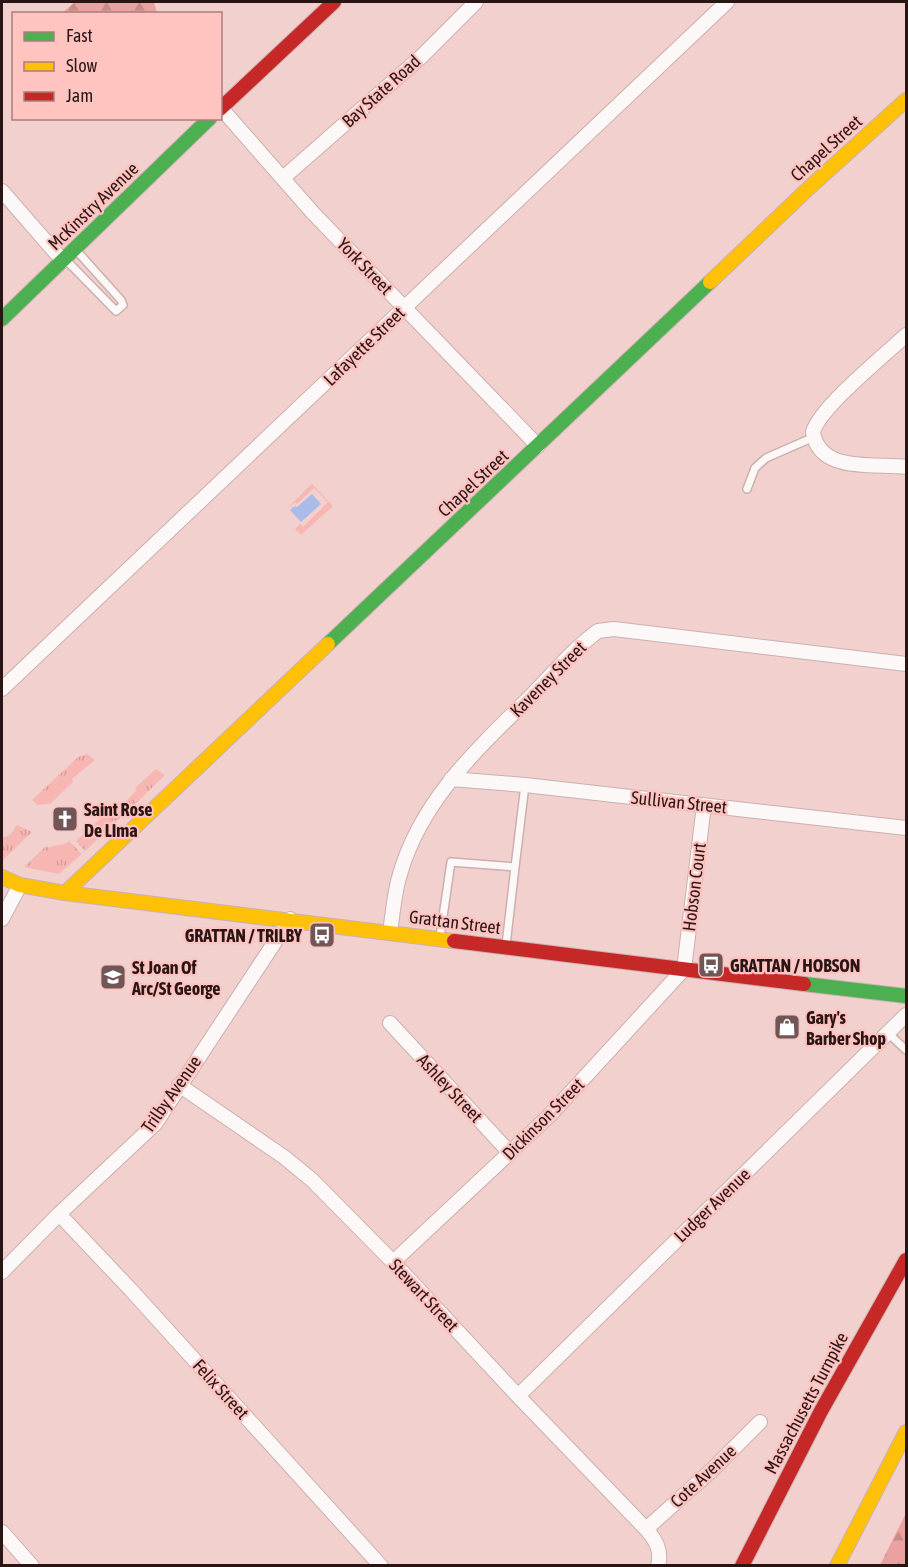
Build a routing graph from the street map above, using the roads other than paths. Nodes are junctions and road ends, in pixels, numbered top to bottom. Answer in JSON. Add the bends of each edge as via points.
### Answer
{"nodes":[{"id":1,"x":334,"y":2,"type":"edge"},
{"id":2,"x":476,"y":2,"type":"edge"},
{"id":3,"x":727,"y":2,"type":"edge"},
{"id":4,"x":906,"y":100,"type":"edge"},
{"id":5,"x":222,"y":107,"type":"edge"},
{"id":6,"x":222,"y":109,"type":"edge"},
{"id":7,"x":208,"y":120,"type":"edge"},
{"id":8,"x":283,"y":178,"type":"junction"},
{"id":9,"x":2,"y":190,"type":"edge"},
{"id":10,"x":67,"y":256,"type":"junction"},
{"id":11,"x":405,"y":307,"type":"junction"},
{"id":12,"x":2,"y":319,"type":"edge"},
{"id":13,"x":906,"y":335,"type":"edge"},
{"id":14,"x":814,"y":437,"type":"junction"},
{"id":15,"x":538,"y":446,"type":"junction"},
{"id":16,"x":906,"y":467,"type":"edge"},
{"id":17,"x":747,"y":489,"type":"dead end"},
{"id":18,"x":906,"y":664,"type":"edge"},
{"id":19,"x":2,"y":689,"type":"edge"},
{"id":20,"x":451,"y":779,"type":"junction"},
{"id":21,"x":525,"y":785,"type":"junction"},
{"id":22,"x":704,"y":805,"type":"junction"},
{"id":23,"x":906,"y":828,"type":"edge"},
{"id":24,"x":515,"y":867,"type":"junction"},
{"id":25,"x":2,"y":877,"type":"edge"},
{"id":26,"x":20,"y":885,"type":"junction"},
{"id":27,"x":65,"y":893,"type":"junction"},
{"id":28,"x":2,"y":919,"type":"edge"},
{"id":29,"x":290,"y":920,"type":"junction"},
{"id":30,"x":390,"y":932,"type":"junction"},
{"id":31,"x":439,"y":938,"type":"junction"},
{"id":32,"x":505,"y":947,"type":"junction"},
{"id":33,"x":684,"y":969,"type":"junction"},
{"id":34,"x":906,"y":996,"type":"edge"},
{"id":35,"x":906,"y":1015,"type":"edge"},
{"id":36,"x":390,"y":1023,"type":"dead end"},
{"id":37,"x":888,"y":1033,"type":"junction"},
{"id":38,"x":905,"y":1045,"type":"edge"},
{"id":39,"x":179,"y":1085,"type":"junction"},
{"id":40,"x":510,"y":1153,"type":"junction"},
{"id":41,"x":59,"y":1214,"type":"junction"},
{"id":42,"x":906,"y":1260,"type":"edge"},
{"id":43,"x":393,"y":1262,"type":"junction"},
{"id":44,"x":2,"y":1272,"type":"edge"},
{"id":45,"x":518,"y":1396,"type":"junction"},
{"id":46,"x":760,"y":1422,"type":"dead end"},
{"id":47,"x":906,"y":1432,"type":"edge"},
{"id":48,"x":646,"y":1529,"type":"junction"},
{"id":49,"x":2,"y":1532,"type":"edge"},
{"id":50,"x":32,"y":1566,"type":"edge"},
{"id":51,"x":381,"y":1566,"type":"edge"},
{"id":52,"x":658,"y":1566,"type":"edge"},
{"id":53,"x":742,"y":1566,"type":"edge"},
{"id":54,"x":837,"y":1566,"type":"edge"}],
"edges":[{"from":1,"to":5,"type":"main road"},
{"from":2,"to":8,"type":"street","name":"Bay State Road"},
{"from":3,"to":11,"type":"street","name":"Lafayette Street"},
{"from":4,"to":15,"type":"main road","name":"Chapel Street"},
{"from":6,"to":8,"type":"street","name":"York Street"},
{"from":7,"to":10,"type":"main road","name":"McKinstry Avenue"},
{"from":8,"to":11,"type":"street","name":"York Street"},
{"from":9,"to":10,"type":"street"},
{"from":10,"to":10,"type":"lane","via":[[121,300],[123,305],[116,311]]},
{"from":10,"to":12,"type":"main road","name":"McKinstry Avenue"},
{"from":11,"to":15,"type":"street","name":"York Street"},
{"from":11,"to":19,"type":"street","name":"Lafayette Street"},
{"from":13,"to":14,"type":"street","via":[[819,417]]},
{"from":14,"to":16,"type":"street","via":[[823,453],[834,460]]},
{"from":14,"to":17,"type":"lane","via":[[766,458],[755,468]]},
{"from":15,"to":27,"type":"main road","name":"Chapel Street"},
{"from":18,"to":20,"type":"street","name":"Kaveney Street","via":[[603,629],[588,639]]},
{"from":20,"to":21,"type":"street","name":"Sullivan Street"},
{"from":20,"to":30,"type":"street","name":"Kaveney Street","via":[[423,819],[406,855]]},
{"from":21,"to":22,"type":"street","name":"Sullivan Street"},
{"from":21,"to":24,"type":"lane"},
{"from":22,"to":23,"type":"street","name":"Sullivan Street"},
{"from":22,"to":33,"type":"street","name":"Hobson Court"},
{"from":24,"to":31,"type":"lane","via":[[451,862]]},
{"from":24,"to":32,"type":"lane"},
{"from":25,"to":26,"type":"main road","name":"Grattan Street"},
{"from":26,"to":27,"type":"main road","name":"Grattan Street"},
{"from":26,"to":28,"type":"street"},
{"from":27,"to":29,"type":"main road","name":"Grattan Street"},
{"from":29,"to":30,"type":"main road","name":"Grattan Street"},
{"from":29,"to":39,"type":"street","name":"Trilby Avenue"},
{"from":30,"to":31,"type":"main road","name":"Grattan Street"},
{"from":31,"to":32,"type":"main road","name":"Grattan Street"},
{"from":32,"to":33,"type":"main road","name":"Grattan Street"},
{"from":33,"to":34,"type":"main road","name":"Grattan Street"},
{"from":33,"to":40,"type":"street","name":"Dickinson Street"},
{"from":35,"to":37,"type":"street","name":"Ludger Avenue"},
{"from":36,"to":40,"type":"street","name":"Ashley Street"},
{"from":37,"to":38,"type":"lane"},
{"from":37,"to":45,"type":"street","name":"Ludger Avenue"},
{"from":39,"to":41,"type":"street","name":"Trilby Avenue","via":[[155,1124]]},
{"from":39,"to":43,"type":"street","name":"Stewart Street","via":[[284,1156]]},
{"from":40,"to":43,"type":"street","name":"Dickinson Street"},
{"from":41,"to":44,"type":"street","name":"Trilby Avenue"},
{"from":41,"to":51,"type":"street","name":"Felix Street"},
{"from":42,"to":53,"type":"main road","name":"Massachusetts Turnpike","via":[[806,1440]]},
{"from":43,"to":45,"type":"street","name":"Stewart Street"},
{"from":45,"to":48,"type":"street","name":"Stewart Street"},
{"from":46,"to":48,"type":"street","name":"Cote Avenue"},
{"from":47,"to":54,"type":"main road"},
{"from":48,"to":52,"type":"street","name":"Stewart Street","via":[[656,1540]]},
{"from":49,"to":50,"type":"street"}]}
